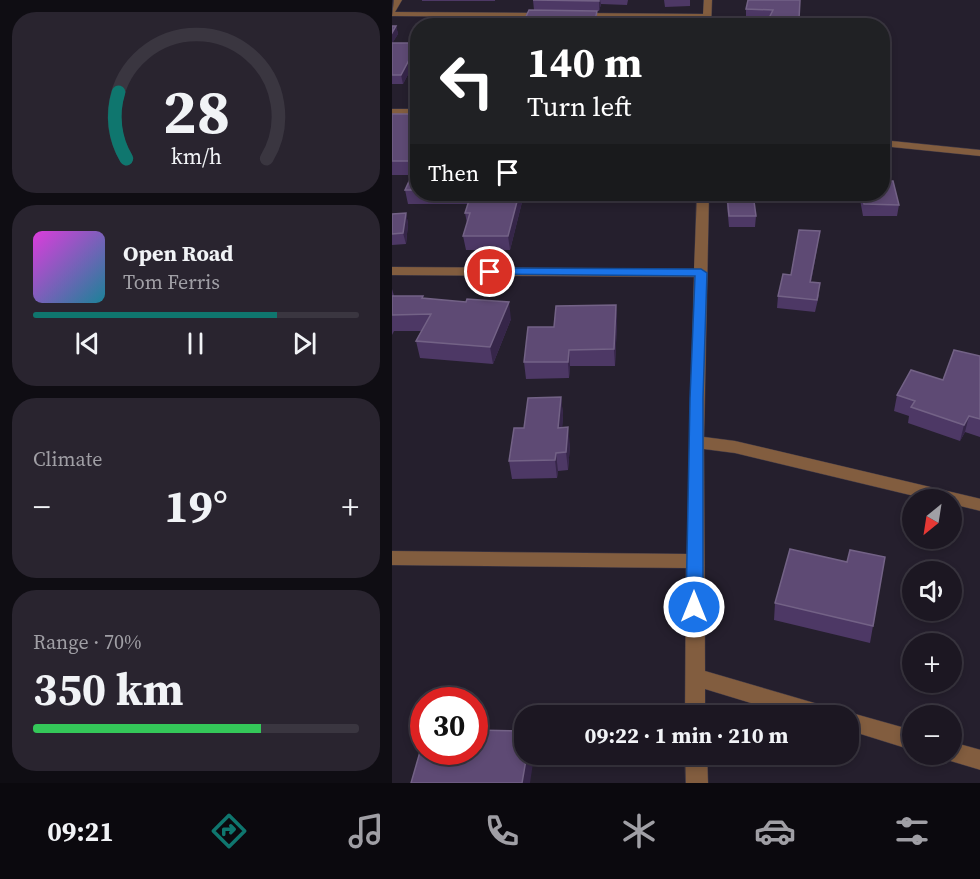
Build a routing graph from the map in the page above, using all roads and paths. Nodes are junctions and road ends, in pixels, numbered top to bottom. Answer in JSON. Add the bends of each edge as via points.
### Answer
{"nodes":[{"id":1,"x":398,"y":0,"type":"edge"},
{"id":2,"x":708,"y":0,"type":"edge"},
{"id":3,"x":392,"y":12,"type":"edge"},
{"id":4,"x":553,"y":15,"type":"edge"},
{"id":5,"x":564,"y":15,"type":"edge"},
{"id":6,"x":636,"y":18,"type":"edge"},
{"id":7,"x":707,"y":18,"type":"edge"},
{"id":8,"x":410,"y":111,"type":"edge"},
{"id":9,"x":392,"y":112,"type":"edge"},
{"id":10,"x":890,"y":144,"type":"edge"},
{"id":11,"x":980,"y":153,"type":"edge"},
{"id":12,"x":703,"y":201,"type":"edge"},
{"id":13,"x":392,"y":271,"type":"edge"},
{"id":14,"x":701,"y":273,"type":"junction"},
{"id":15,"x":696,"y":442,"type":"junction"},
{"id":16,"x":980,"y":505,"type":"edge"},
{"id":17,"x":392,"y":558,"type":"edge"},
{"id":18,"x":694,"y":561,"type":"junction"},
{"id":19,"x":695,"y":677,"type":"junction"},
{"id":20,"x":695,"y":705,"type":"edge"},
{"id":21,"x":790,"y":705,"type":"edge"},
{"id":22,"x":859,"y":725,"type":"edge"},
{"id":23,"x":902,"y":737,"type":"edge"},
{"id":24,"x":962,"y":755,"type":"edge"},
{"id":25,"x":980,"y":760,"type":"edge"},
{"id":26,"x":696,"y":765,"type":"edge"},
{"id":27,"x":697,"y":783,"type":"edge"}],
"edges":[{"from":1,"to":3,"type":"street"},
{"from":2,"to":7,"type":"street"},
{"from":3,"to":4,"type":"street"},
{"from":5,"to":6,"type":"street"},
{"from":8,"to":9,"type":"street"},
{"from":10,"to":11,"type":"street"},
{"from":12,"to":14,"type":"street"},
{"from":13,"to":14,"type":"street"},
{"from":14,"to":15,"type":"street"},
{"from":15,"to":16,"type":"street","via":[[735,447]]},
{"from":15,"to":18,"type":"street"},
{"from":17,"to":18,"type":"street"},
{"from":18,"to":19,"type":"street"},
{"from":19,"to":20,"type":"street"},
{"from":19,"to":21,"type":"street"},
{"from":22,"to":23,"type":"street"},
{"from":24,"to":25,"type":"street"},
{"from":26,"to":27,"type":"street"}]}
